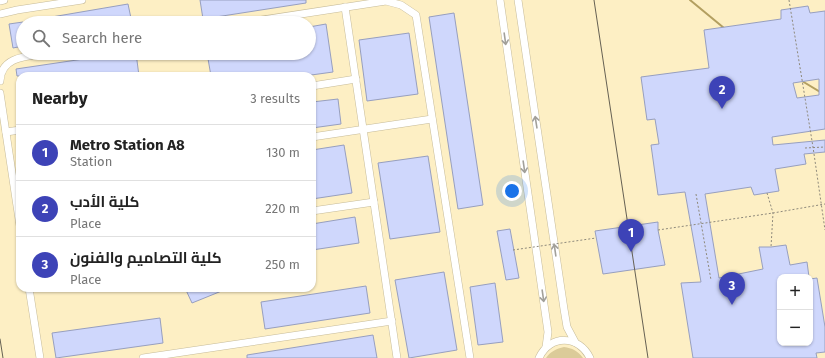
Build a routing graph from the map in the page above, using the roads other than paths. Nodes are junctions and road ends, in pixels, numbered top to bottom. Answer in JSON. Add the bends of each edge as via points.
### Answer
{"nodes":[{"id":1,"x":4,"y":0,"type":"edge"},
{"id":2,"x":82,"y":0,"type":"edge"},
{"id":3,"x":500,"y":0,"type":"edge"},
{"id":4,"x":518,"y":0,"type":"edge"},
{"id":5,"x":0,"y":1,"type":"edge"},
{"id":6,"x":345,"y":7,"type":"junction"},
{"id":7,"x":0,"y":14,"type":"edge"},
{"id":8,"x":287,"y":16,"type":"edge"},
{"id":9,"x":16,"y":59,"type":"edge"},
{"id":10,"x":356,"y":79,"type":"junction"},
{"id":11,"x":0,"y":81,"type":"edge"},
{"id":12,"x":316,"y":85,"type":"edge"},
{"id":13,"x":0,"y":93,"type":"edge"},
{"id":14,"x":432,"y":119,"type":"junction"},
{"id":15,"x":363,"y":130,"type":"junction"},
{"id":16,"x":16,"y":131,"type":"edge"},
{"id":17,"x":6,"y":132,"type":"junction"},
{"id":18,"x":316,"y":136,"type":"edge"},
{"id":19,"x":16,"y":177,"type":"edge"},
{"id":20,"x":374,"y":202,"type":"junction"},
{"id":21,"x":316,"y":210,"type":"edge"},
{"id":22,"x":30,"y":292,"type":"edge"},
{"id":23,"x":392,"y":321,"type":"junction"},
{"id":24,"x":575,"y":342,"type":"junction"},
{"id":25,"x":546,"y":347,"type":"junction"},
{"id":26,"x":40,"y":358,"type":"edge"},
{"id":27,"x":143,"y":358,"type":"edge"},
{"id":28,"x":397,"y":358,"type":"edge"},
{"id":29,"x":470,"y":358,"type":"edge"},
{"id":30,"x":538,"y":358,"type":"edge"},
{"id":31,"x":590,"y":358,"type":"edge"}],
"edges":[{"from":1,"to":5,"type":"street"},
{"from":2,"to":7,"type":"street"},
{"from":3,"to":25,"type":"street","one_way":true,"via":[[548,332]]},
{"from":24,"to":4,"type":"street","one_way":true,"via":[[567,327]]},
{"from":6,"to":8,"type":"street"},
{"from":6,"to":10,"type":"street"},
{"from":6,"to":14,"type":"street","via":[[386,1],[401,5],[416,15]]},
{"from":9,"to":11,"type":"street","via":[[6,65]]},
{"from":10,"to":12,"type":"street"},
{"from":10,"to":15,"type":"street"},
{"from":13,"to":17,"type":"street"},
{"from":14,"to":15,"type":"street"},
{"from":14,"to":29,"type":"street"},
{"from":15,"to":18,"type":"street"},
{"from":15,"to":20,"type":"street"},
{"from":16,"to":17,"type":"street"},
{"from":17,"to":19,"type":"street"},
{"from":20,"to":21,"type":"street"},
{"from":20,"to":23,"type":"street"},
{"from":22,"to":26,"type":"street"},
{"from":23,"to":27,"type":"street"},
{"from":23,"to":28,"type":"street"},
{"from":24,"to":25,"type":"street","via":[[560,341]]},
{"from":24,"to":31,"type":"street","via":[[582,346]]},
{"from":25,"to":30,"type":"street"}]}
